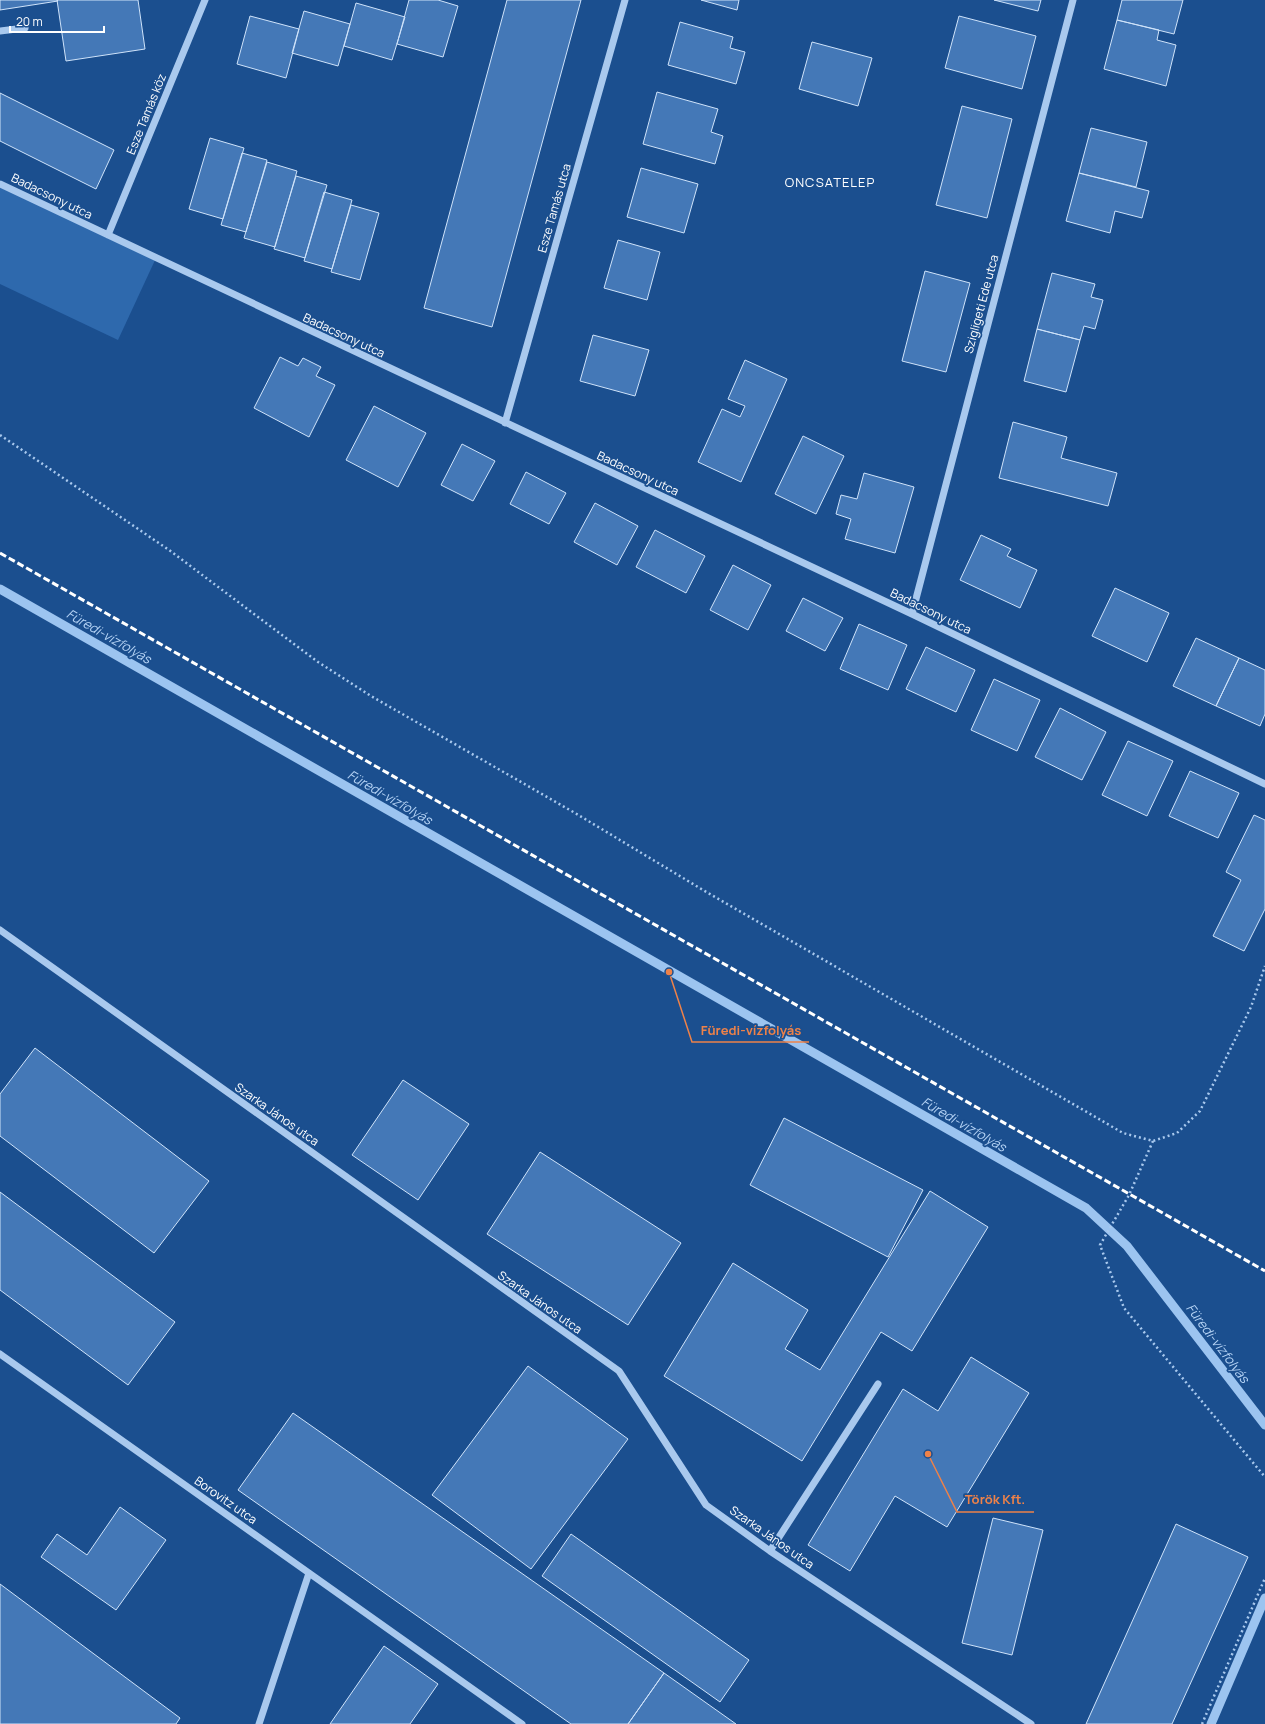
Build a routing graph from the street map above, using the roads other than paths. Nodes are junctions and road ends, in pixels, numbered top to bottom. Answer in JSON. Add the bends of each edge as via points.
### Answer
{"nodes":[{"id":1,"x":205,"y":0,"type":"edge"},
{"id":2,"x":625,"y":0,"type":"edge"},
{"id":3,"x":1073,"y":0,"type":"edge"},
{"id":4,"x":25,"y":28,"type":"dead end"},
{"id":5,"x":0,"y":31,"type":"edge"},
{"id":6,"x":0,"y":184,"type":"edge"},
{"id":7,"x":108,"y":236,"type":"junction"},
{"id":8,"x":506,"y":423,"type":"junction"},
{"id":9,"x":912,"y":614,"type":"junction"},
{"id":10,"x":1265,"y":784,"type":"edge"},
{"id":11,"x":0,"y":930,"type":"edge"},
{"id":12,"x":0,"y":1354,"type":"edge"},
{"id":13,"x":878,"y":1384,"type":"dead end"},
{"id":14,"x":770,"y":1551,"type":"junction"},
{"id":15,"x":309,"y":1573,"type":"junction"},
{"id":16,"x":259,"y":1724,"type":"edge"},
{"id":17,"x":522,"y":1724,"type":"edge"},
{"id":18,"x":1031,"y":1724,"type":"edge"}],
"edges":[{"from":1,"to":7,"type":"street","name":"Esze Tamás köz"},
{"from":2,"to":8,"type":"street","name":"Esze Tamás utca"},
{"from":3,"to":9,"type":"street","name":"Szigligeti Ede utca"},
{"from":4,"to":5,"type":"street"},
{"from":6,"to":7,"type":"street","name":"Badacsony utca"},
{"from":7,"to":8,"type":"street","name":"Badacsony utca"},
{"from":8,"to":9,"type":"street","name":"Badacsony utca"},
{"from":9,"to":10,"type":"street","name":"Badacsony utca"},
{"from":11,"to":14,"type":"street","name":"Szarka János utca","via":[[619,1371],[706,1505]]},
{"from":12,"to":15,"type":"street","name":"Borovitz utca"},
{"from":13,"to":14,"type":"street"},
{"from":14,"to":18,"type":"street","name":"Szarka János utca"},
{"from":15,"to":16,"type":"street"},
{"from":15,"to":17,"type":"street","name":"Borovitz utca"}]}
